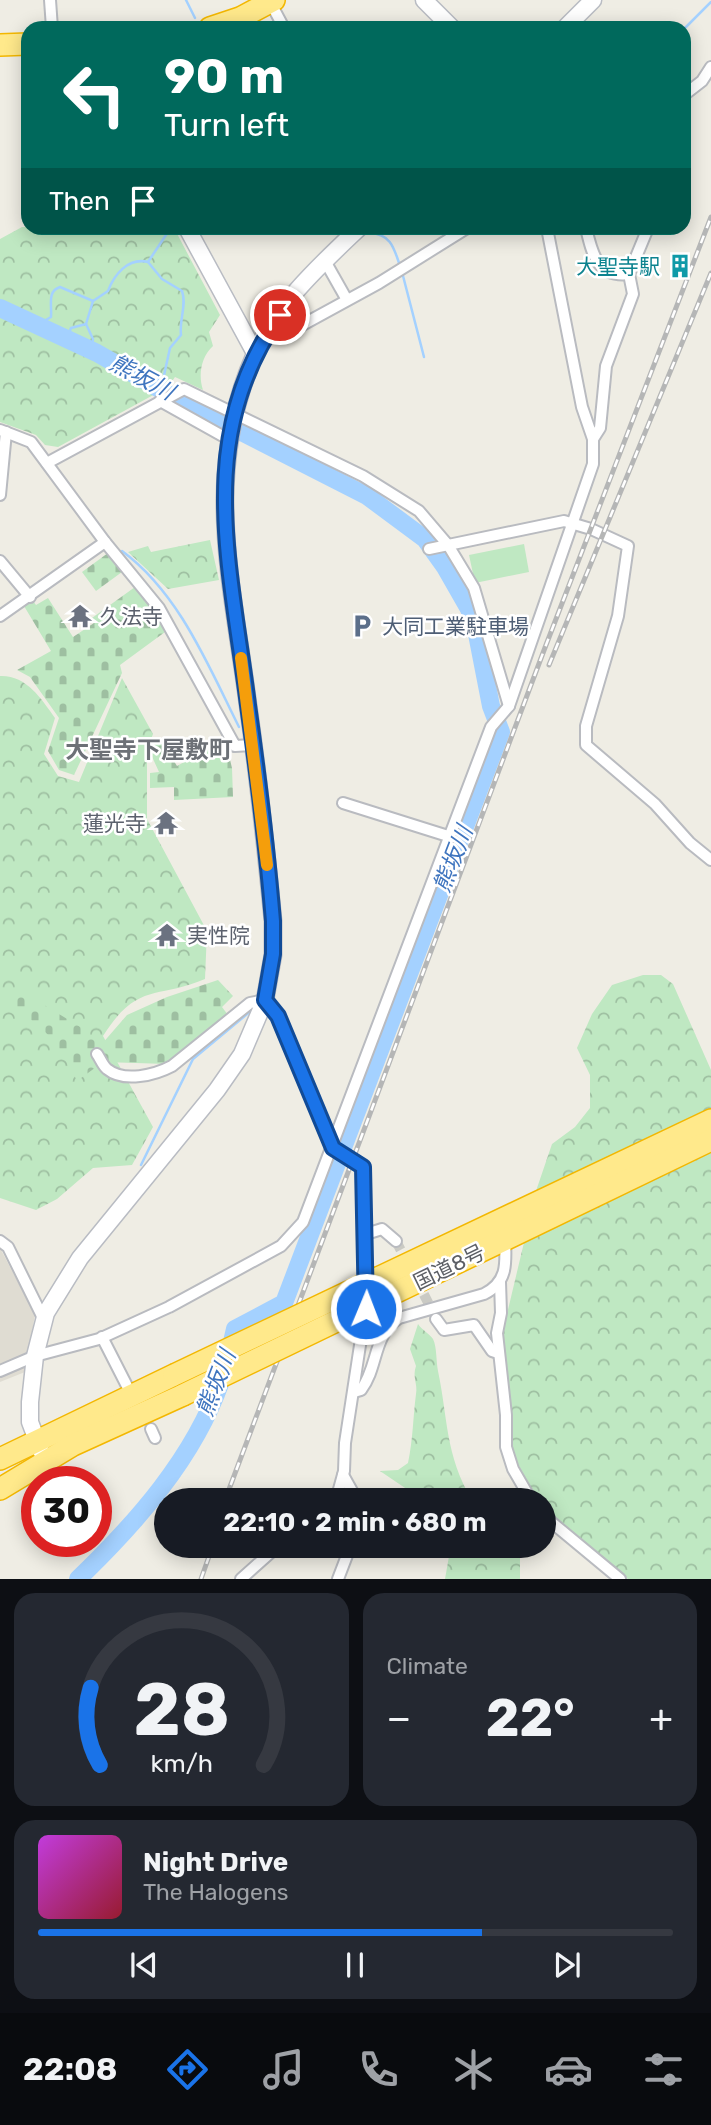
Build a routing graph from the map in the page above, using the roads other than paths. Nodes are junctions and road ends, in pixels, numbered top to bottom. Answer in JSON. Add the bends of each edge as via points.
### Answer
{"nodes":[{"id":1,"x":50,"y":0,"type":"edge"},
{"id":2,"x":424,"y":0,"type":"edge"},
{"id":3,"x":593,"y":0,"type":"edge"},
{"id":4,"x":271,"y":1,"type":"edge"},
{"id":5,"x":51,"y":21,"type":"edge"},
{"id":6,"x":246,"y":21,"type":"edge"},
{"id":7,"x":281,"y":21,"type":"edge"},
{"id":8,"x":445,"y":21,"type":"edge"},
{"id":9,"x":572,"y":21,"type":"edge"},
{"id":10,"x":21,"y":44,"type":"edge"},
{"id":11,"x":0,"y":45,"type":"edge"},
{"id":12,"x":711,"y":67,"type":"edge"},
{"id":13,"x":691,"y":90,"type":"edge"},
{"id":14,"x":191,"y":235,"type":"edge"},
{"id":15,"x":352,"y":235,"type":"edge"},
{"id":16,"x":455,"y":235,"type":"edge"},
{"id":17,"x":548,"y":235,"type":"edge"},
{"id":18,"x":588,"y":235,"type":"edge"},
{"id":19,"x":645,"y":235,"type":"edge"},
{"id":20,"x":325,"y":261,"type":"junction"},
{"id":21,"x":629,"y":274,"type":"junction"},
{"id":22,"x":347,"y":300,"type":"junction"},
{"id":23,"x":265,"y":336,"type":"junction"},
{"id":24,"x":256,"y":352,"type":"junction"},
{"id":25,"x":162,"y":400,"type":"junction"},
{"id":26,"x":234,"y":411,"type":"junction"},
{"id":27,"x":3,"y":431,"type":"edge"},
{"id":28,"x":228,"y":437,"type":"junction"},
{"id":29,"x":593,"y":439,"type":"junction"},
{"id":30,"x":47,"y":463,"type":"junction"},
{"id":31,"x":0,"y":495,"type":"edge"},
{"id":32,"x":573,"y":524,"type":"junction"},
{"id":33,"x":105,"y":542,"type":"junction"},
{"id":34,"x":448,"y":545,"type":"junction"},
{"id":35,"x":429,"y":549,"type":"dead end"},
{"id":36,"x":0,"y":561,"type":"edge"},
{"id":37,"x":30,"y":597,"type":"junction"},
{"id":38,"x":0,"y":617,"type":"edge"},
{"id":39,"x":507,"y":708,"type":"junction"},
{"id":40,"x":252,"y":745,"type":"junction"},
{"id":41,"x":342,"y":803,"type":"dead end"},
{"id":42,"x":448,"y":836,"type":"junction"},
{"id":43,"x":711,"y":860,"type":"edge"},
{"id":44,"x":265,"y":1000,"type":"junction"},
{"id":45,"x":97,"y":1054,"type":"dead end"},
{"id":46,"x":711,"y":1120,"type":"edge"},
{"id":47,"x":711,"y":1140,"type":"edge"},
{"id":48,"x":338,"y":1152,"type":"junction"},
{"id":49,"x":366,"y":1234,"type":"junction"},
{"id":50,"x":505,"y":1240,"type":"junction"},
{"id":51,"x":0,"y":1241,"type":"edge"},
{"id":52,"x":396,"y":1241,"type":"dead end"},
{"id":53,"x":500,"y":1282,"type":"junction"},
{"id":54,"x":382,"y":1288,"type":"junction"},
{"id":55,"x":436,"y":1319,"type":"dead end"},
{"id":56,"x":44,"y":1320,"type":"junction"},
{"id":57,"x":102,"y":1337,"type":"junction"},
{"id":58,"x":498,"y":1353,"type":"junction"},
{"id":59,"x":35,"y":1356,"type":"junction"},
{"id":60,"x":0,"y":1371,"type":"edge"},
{"id":61,"x":127,"y":1385,"type":"dead end"},
{"id":62,"x":354,"y":1392,"type":"junction"},
{"id":63,"x":36,"y":1441,"type":"junction"},
{"id":64,"x":0,"y":1459,"type":"edge"},
{"id":65,"x":45,"y":1461,"type":"junction"},
{"id":66,"x":343,"y":1475,"type":"junction"},
{"id":67,"x":339,"y":1488,"type":"edge"},
{"id":68,"x":350,"y":1488,"type":"edge"},
{"id":69,"x":524,"y":1488,"type":"edge"},
{"id":70,"x":0,"y":1489,"type":"edge"},
{"id":71,"x":556,"y":1526,"type":"edge"},
{"id":72,"x":267,"y":1558,"type":"edge"},
{"id":73,"x":346,"y":1558,"type":"edge"},
{"id":74,"x":253,"y":1573,"type":"edge"},
{"id":75,"x":241,"y":1579,"type":"edge"},
{"id":76,"x":338,"y":1579,"type":"edge"},
{"id":77,"x":620,"y":1579,"type":"edge"}],
"edges":[{"from":1,"to":5,"type":"street"},
{"from":2,"to":8,"type":"street"},
{"from":3,"to":9,"type":"street"},
{"from":4,"to":6,"type":"highway"},
{"from":4,"to":7,"type":"street"},
{"from":10,"to":11,"type":"highway"},
{"from":12,"to":13,"type":"street"},
{"from":14,"to":24,"type":"street"},
{"from":15,"to":20,"type":"street"},
{"from":16,"to":22,"type":"street"},
{"from":17,"to":29,"type":"street","via":[[582,407]]},
{"from":18,"to":21,"type":"street","via":[[601,269]]},
{"from":19,"to":21,"type":"street"},
{"from":20,"to":22,"type":"street"},
{"from":20,"to":23,"type":"street"},
{"from":21,"to":29,"type":"street","via":[[634,294],[606,366],[600,428]]},
{"from":22,"to":23,"type":"street","via":[[282,337]]},
{"from":23,"to":24,"type":"street"},
{"from":24,"to":26,"type":"street"},
{"from":25,"to":26,"type":"street","via":[[184,389]]},
{"from":25,"to":28,"type":"street"},
{"from":25,"to":30,"type":"street"},
{"from":26,"to":28,"type":"street"},
{"from":26,"to":34,"type":"street","via":[[375,483],[419,511]]},
{"from":27,"to":30,"type":"street","via":[[31,442]]},
{"from":27,"to":31,"type":"street"},
{"from":28,"to":40,"type":"street","via":[[223,495]]},
{"from":29,"to":32,"type":"street","via":[[593,464]]},
{"from":30,"to":33,"type":"street"},
{"from":32,"to":34,"type":"street","via":[[564,521]]},
{"from":32,"to":39,"type":"street"},
{"from":32,"to":43,"type":"street","via":[[628,546],[618,616],[586,726],[586,745]]},
{"from":33,"to":37,"type":"street"},
{"from":33,"to":40,"type":"street","via":[[159,608],[235,746]]},
{"from":34,"to":35,"type":"street"},
{"from":34,"to":39,"type":"street","via":[[474,588]]},
{"from":36,"to":37,"type":"street"},
{"from":37,"to":38,"type":"street"},
{"from":39,"to":42,"type":"street","via":[[491,727]]},
{"from":40,"to":44,"type":"street","via":[[273,921]]},
{"from":41,"to":42,"type":"street"},
{"from":42,"to":48,"type":"street","via":[[357,1074]]},
{"from":44,"to":45,"type":"street","via":[[250,1003],[159,1073],[139,1076],[107,1069]]},
{"from":44,"to":48,"type":"street","via":[[278,1016]]},
{"from":44,"to":56,"type":"street","via":[[242,1054],[80,1258]]},
{"from":46,"to":54,"type":"highway","name":"国道8号"},
{"from":47,"to":50,"type":"highway","name":"国道8号"},
{"from":48,"to":49,"type":"street","via":[[363,1167]]},
{"from":48,"to":57,"type":"street","via":[[290,1239],[169,1307]]},
{"from":49,"to":52,"type":"street","via":[[382,1229]]},
{"from":49,"to":62,"type":"street","via":[[366,1309]]},
{"from":50,"to":53,"type":"street","via":[[506,1267]]},
{"from":50,"to":54,"type":"highway","name":"国道8号"},
{"from":51,"to":56,"type":"street","via":[[8,1247]]},
{"from":53,"to":58,"type":"street"},
{"from":53,"to":62,"type":"street","via":[[484,1294],[415,1312],[387,1326],[366,1383]]},
{"from":54,"to":63,"type":"highway","name":"国道8号","bridge":true,"via":[[174,1375]]},
{"from":54,"to":65,"type":"highway","name":"国道8号","bridge":true,"via":[[183,1395]]},
{"from":55,"to":58,"type":"street","via":[[444,1330],[474,1325]]},
{"from":56,"to":59,"type":"street"},
{"from":57,"to":59,"type":"street"},
{"from":57,"to":61,"type":"street"},
{"from":58,"to":69,"type":"street","via":[[506,1447]]},
{"from":59,"to":60,"type":"street"},
{"from":59,"to":63,"type":"street","via":[[30,1412]]},
{"from":62,"to":66,"type":"street"},
{"from":63,"to":64,"type":"highway","name":"国道8号"},
{"from":63,"to":65,"type":"street"},
{"from":65,"to":70,"type":"highway","name":"国道8号"},
{"from":66,"to":67,"type":"street"},
{"from":66,"to":68,"type":"street"},
{"from":71,"to":77,"type":"street"},
{"from":72,"to":74,"type":"street"},
{"from":73,"to":76,"type":"street"},
{"from":74,"to":75,"type":"street"}]}
